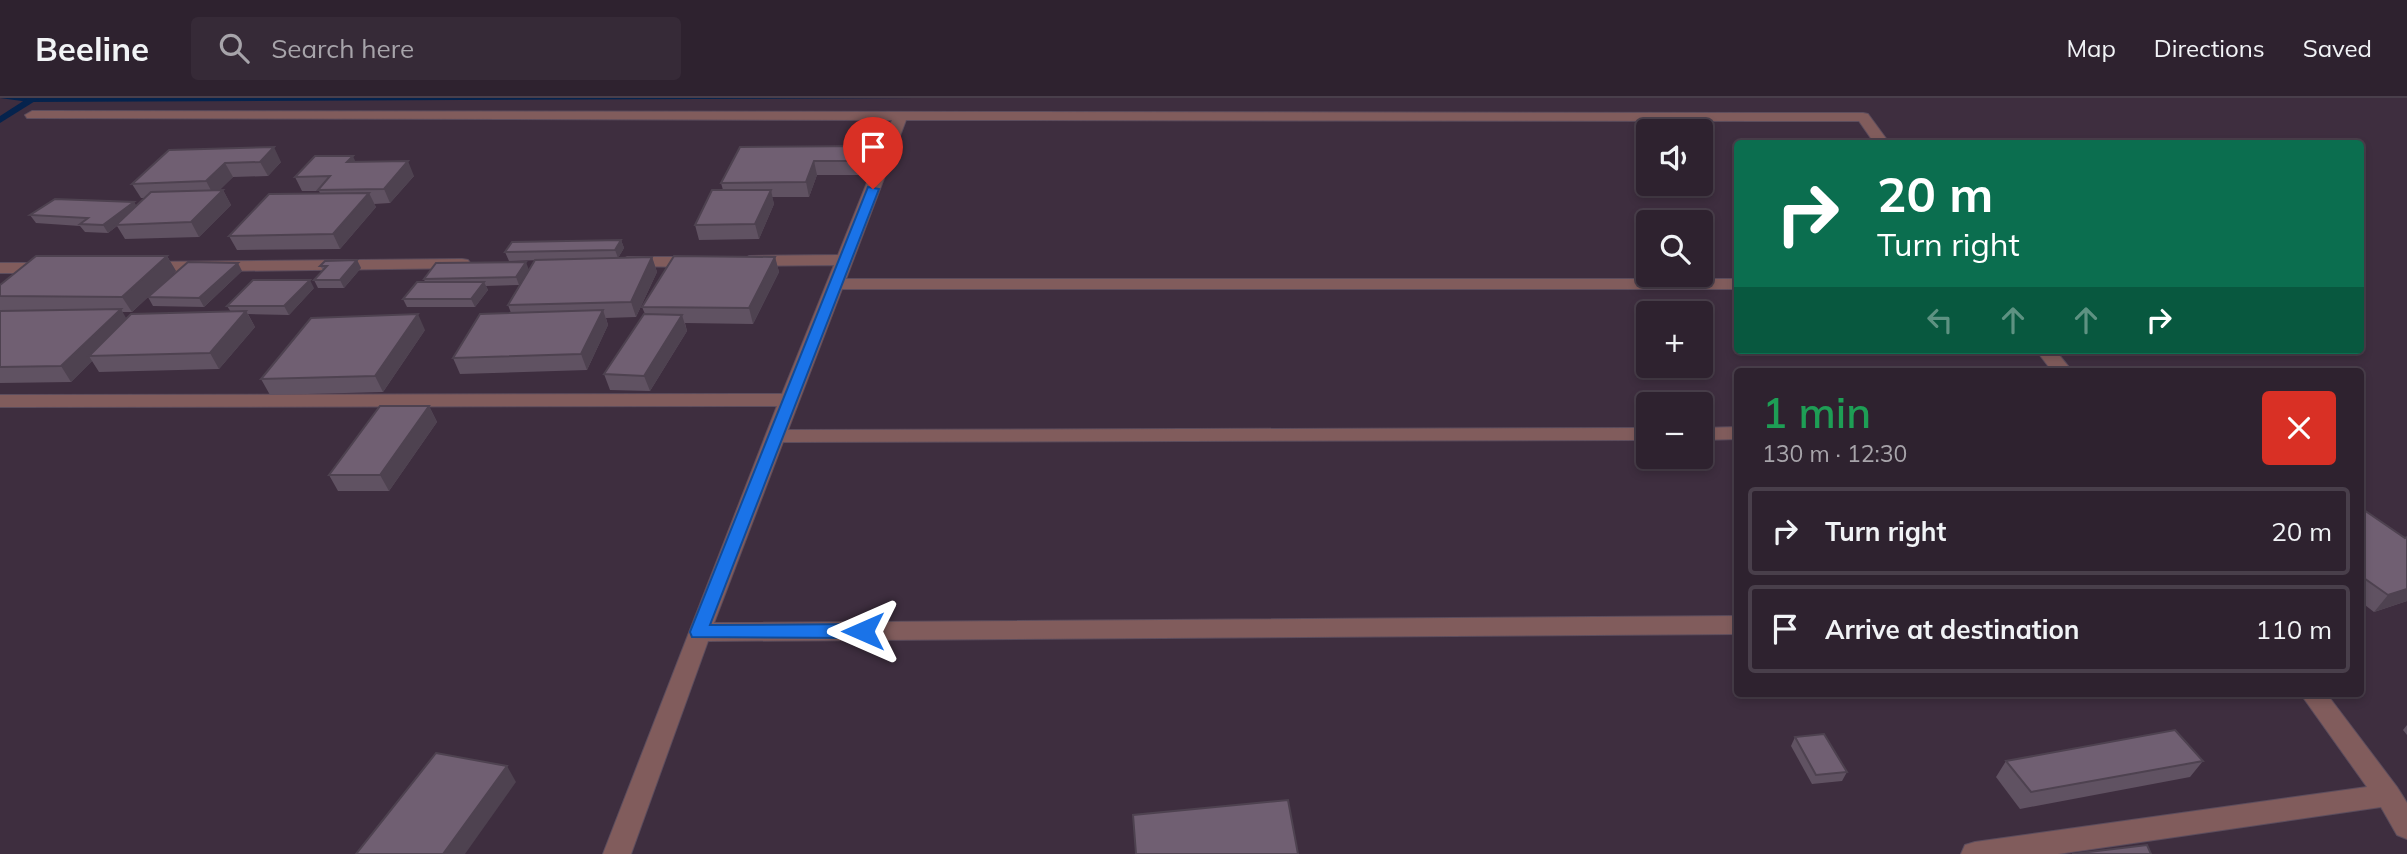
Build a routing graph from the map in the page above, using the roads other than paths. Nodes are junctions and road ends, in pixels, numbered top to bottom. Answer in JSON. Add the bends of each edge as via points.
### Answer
{"nodes":[{"id":1,"x":32,"y":115,"type":"dead end"},
{"id":2,"x":900,"y":118,"type":"junction"},
{"id":3,"x":1880,"y":140,"type":"edge"},
{"id":4,"x":845,"y":260,"type":"junction"},
{"id":5,"x":610,"y":262,"type":"edge"},
{"id":6,"x":485,"y":264,"type":"edge"},
{"id":7,"x":125,"y":267,"type":"edge"},
{"id":8,"x":0,"y":268,"type":"edge"},
{"id":9,"x":69,"y":268,"type":"edge"},
{"id":10,"x":836,"y":284,"type":"junction"},
{"id":11,"x":1734,"y":284,"type":"edge"},
{"id":12,"x":2048,"y":354,"type":"edge"},
{"id":13,"x":2060,"y":368,"type":"edge"},
{"id":14,"x":791,"y":400,"type":"junction"},
{"id":15,"x":0,"y":401,"type":"edge"},
{"id":16,"x":1713,"y":433,"type":"edge"},
{"id":17,"x":1734,"y":433,"type":"edge"},
{"id":18,"x":1636,"y":434,"type":"edge"},
{"id":19,"x":776,"y":436,"type":"junction"},
{"id":20,"x":1734,"y":625,"type":"edge"},
{"id":21,"x":699,"y":632,"type":"junction"},
{"id":22,"x":2315,"y":697,"type":"edge"},
{"id":23,"x":2388,"y":795,"type":"junction"},
{"id":24,"x":2407,"y":827,"type":"edge"},
{"id":25,"x":617,"y":854,"type":"edge"},
{"id":26,"x":1975,"y":854,"type":"edge"}],
"edges":[{"from":1,"to":2,"type":"street"},
{"from":2,"to":3,"type":"street","via":[[1863,117]]},
{"from":2,"to":4,"type":"street"},
{"from":4,"to":5,"type":"street"},
{"from":4,"to":10,"type":"street"},
{"from":6,"to":7,"type":"street"},
{"from":8,"to":9,"type":"street"},
{"from":10,"to":11,"type":"street"},
{"from":10,"to":14,"type":"street"},
{"from":12,"to":13,"type":"street"},
{"from":14,"to":15,"type":"street"},
{"from":14,"to":19,"type":"street"},
{"from":16,"to":17,"type":"street"},
{"from":18,"to":19,"type":"street"},
{"from":19,"to":21,"type":"street"},
{"from":20,"to":21,"type":"street"},
{"from":21,"to":25,"type":"street"},
{"from":22,"to":23,"type":"street"},
{"from":23,"to":24,"type":"street"},
{"from":23,"to":26,"type":"street"}]}
